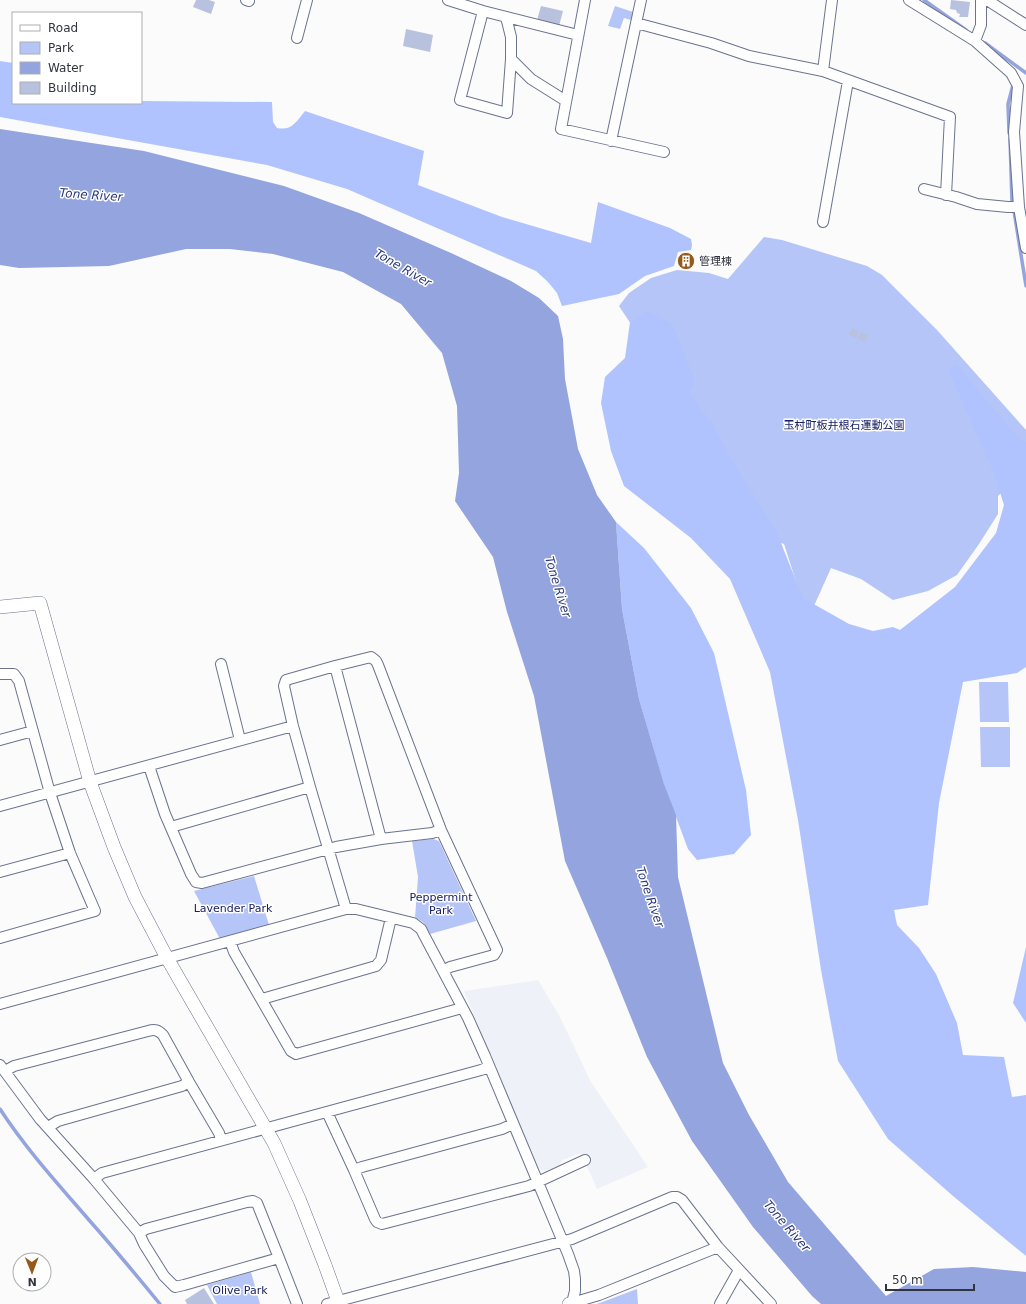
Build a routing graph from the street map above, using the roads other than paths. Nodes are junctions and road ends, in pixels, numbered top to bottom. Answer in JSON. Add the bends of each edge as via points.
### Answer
{"nodes":[{"id":1,"x":246,"y":0,"type":"edge"},
{"id":2,"x":250,"y":0,"type":"edge"},
{"id":3,"x":307,"y":0,"type":"edge"},
{"id":4,"x":448,"y":0,"type":"edge"},
{"id":5,"x":586,"y":0,"type":"edge"},
{"id":6,"x":641,"y":0,"type":"edge"},
{"id":7,"x":832,"y":0,"type":"edge"},
{"id":8,"x":909,"y":0,"type":"edge"},
{"id":9,"x":981,"y":0,"type":"edge"},
{"id":10,"x":987,"y":0,"type":"edge"},
{"id":11,"x":483,"y":11,"type":"junction"},
{"id":12,"x":506,"y":17,"type":"junction"},
{"id":13,"x":636,"y":23,"type":"junction"},
{"id":14,"x":1026,"y":25,"type":"edge"},
{"id":15,"x":578,"y":35,"type":"junction"},
{"id":16,"x":297,"y":38,"type":"dead end"},
{"id":17,"x":975,"y":41,"type":"junction"},
{"id":18,"x":511,"y":59,"type":"junction"},
{"id":19,"x":823,"y":71,"type":"junction"},
{"id":20,"x":848,"y":81,"type":"junction"},
{"id":21,"x":566,"y":101,"type":"junction"},
{"id":22,"x":611,"y":141,"type":"junction"},
{"id":23,"x":664,"y":152,"type":"dead end"},
{"id":24,"x":924,"y":189,"type":"dead end"},
{"id":25,"x":946,"y":195,"type":"junction"},
{"id":26,"x":1020,"y":207,"type":"junction"},
{"id":27,"x":823,"y":222,"type":"dead end"},
{"id":28,"x":1026,"y":246,"type":"edge"},
{"id":29,"x":0,"y":607,"type":"edge"},
{"id":30,"x":221,"y":664,"type":"dead end"},
{"id":31,"x":335,"y":666,"type":"junction"},
{"id":32,"x":0,"y":674,"type":"edge"},
{"id":33,"x":294,"y":726,"type":"junction"},
{"id":34,"x":33,"y":731,"type":"junction"},
{"id":35,"x":0,"y":740,"type":"edge"},
{"id":36,"x":240,"y":740,"type":"junction"},
{"id":37,"x":149,"y":766,"type":"junction"},
{"id":38,"x":90,"y":782,"type":"junction"},
{"id":39,"x":310,"y":787,"type":"junction"},
{"id":40,"x":50,"y":793,"type":"junction"},
{"id":41,"x":0,"y":806,"type":"edge"},
{"id":42,"x":171,"y":827,"type":"junction"},
{"id":43,"x":441,"y":830,"type":"junction"},
{"id":44,"x":381,"y":839,"type":"junction"},
{"id":45,"x":327,"y":849,"type":"junction"},
{"id":46,"x":70,"y":853,"type":"junction"},
{"id":47,"x":0,"y":872,"type":"edge"},
{"id":48,"x":346,"y":909,"type":"junction"},
{"id":49,"x":391,"y":918,"type":"junction"},
{"id":50,"x":0,"y":938,"type":"edge"},
{"id":51,"x":230,"y":941,"type":"junction"},
{"id":52,"x":167,"y":958,"type":"junction"},
{"id":53,"x":443,"y":971,"type":"junction"},
{"id":54,"x":262,"y":999,"type":"junction"},
{"id":55,"x":0,"y":1004,"type":"edge"},
{"id":56,"x":462,"y":1008,"type":"junction"},
{"id":57,"x":489,"y":1067,"type":"junction"},
{"id":58,"x":2,"y":1068,"type":"edge"},
{"id":59,"x":189,"y":1082,"type":"junction"},
{"id":60,"x":327,"y":1112,"type":"junction"},
{"id":61,"x":513,"y":1124,"type":"junction"},
{"id":62,"x":48,"y":1128,"type":"junction"},
{"id":63,"x":265,"y":1128,"type":"junction"},
{"id":64,"x":221,"y":1140,"type":"junction"},
{"id":65,"x":585,"y":1160,"type":"dead end"},
{"id":66,"x":354,"y":1170,"type":"junction"},
{"id":67,"x":94,"y":1179,"type":"junction"},
{"id":68,"x":538,"y":1182,"type":"junction"},
{"id":69,"x":139,"y":1233,"type":"junction"},
{"id":70,"x":562,"y":1242,"type":"junction"},
{"id":71,"x":718,"y":1247,"type":"junction"},
{"id":72,"x":279,"y":1258,"type":"junction"},
{"id":73,"x":739,"y":1270,"type":"junction"},
{"id":74,"x":335,"y":1303,"type":"edge"},
{"id":75,"x":297,"y":1304,"type":"edge"},
{"id":76,"x":571,"y":1304,"type":"edge"},
{"id":77,"x":720,"y":1304,"type":"edge"},
{"id":78,"x":772,"y":1304,"type":"edge"}],
"edges":[{"from":1,"to":2,"type":"street"},
{"from":3,"to":16,"type":"street"},
{"from":4,"to":11,"type":"street"},
{"from":5,"to":15,"type":"street"},
{"from":6,"to":13,"type":"street"},
{"from":7,"to":19,"type":"street"},
{"from":8,"to":17,"type":"street"},
{"from":9,"to":17,"type":"street","via":[[981,25]]},
{"from":10,"to":14,"type":"street"},
{"from":11,"to":12,"type":"street"},
{"from":11,"to":18,"type":"street","via":[[460,100],[507,113]]},
{"from":12,"to":15,"type":"street"},
{"from":12,"to":18,"type":"street","via":[[511,37]]},
{"from":13,"to":19,"type":"street","via":[[749,56]]},
{"from":13,"to":22,"type":"street"},
{"from":15,"to":21,"type":"street"},
{"from":17,"to":26,"type":"street","via":[[1011,72],[1018,86],[1014,132]]},
{"from":18,"to":21,"type":"street","via":[[532,79]]},
{"from":19,"to":20,"type":"street"},
{"from":20,"to":25,"type":"street","via":[[950,117]]},
{"from":20,"to":27,"type":"street"},
{"from":21,"to":22,"type":"street","via":[[561,129]]},
{"from":22,"to":23,"type":"street"},
{"from":24,"to":25,"type":"street"},
{"from":25,"to":26,"type":"street","via":[[977,204]]},
{"from":26,"to":28,"type":"street"},
{"from":29,"to":38,"type":"street","via":[[40,603]]},
{"from":30,"to":36,"type":"street"},
{"from":31,"to":33,"type":"street","via":[[286,680],[284,686]]},
{"from":31,"to":43,"type":"street","via":[[368,657],[376,661]]},
{"from":31,"to":44,"type":"street"},
{"from":32,"to":34,"type":"street","via":[[14,674],[17,677]]},
{"from":33,"to":36,"type":"street"},
{"from":33,"to":39,"type":"street"},
{"from":34,"to":35,"type":"street"},
{"from":34,"to":40,"type":"street"},
{"from":36,"to":37,"type":"street"},
{"from":37,"to":38,"type":"street"},
{"from":37,"to":42,"type":"street"},
{"from":38,"to":40,"type":"street"},
{"from":38,"to":52,"type":"street","via":[[120,862]]},
{"from":39,"to":42,"type":"street"},
{"from":39,"to":45,"type":"street"},
{"from":40,"to":41,"type":"street"},
{"from":40,"to":46,"type":"street"},
{"from":42,"to":45,"type":"street","via":[[191,874],[196,882],[202,883]]},
{"from":43,"to":44,"type":"street","via":[[432,834]]},
{"from":43,"to":53,"type":"street","via":[[496,950],[494,955]]},
{"from":44,"to":45,"type":"street"},
{"from":45,"to":48,"type":"street"},
{"from":46,"to":47,"type":"street"},
{"from":46,"to":50,"type":"street","via":[[95,911]]},
{"from":48,"to":49,"type":"street"},
{"from":48,"to":51,"type":"street"},
{"from":49,"to":53,"type":"street","via":[[417,925]]},
{"from":49,"to":54,"type":"street","via":[[381,960],[376,966]]},
{"from":51,"to":52,"type":"street"},
{"from":51,"to":54,"type":"street"},
{"from":52,"to":55,"type":"street"},
{"from":52,"to":63,"type":"street"},
{"from":53,"to":56,"type":"street"},
{"from":54,"to":56,"type":"street","via":[[291,1051],[296,1054]]},
{"from":56,"to":57,"type":"street"},
{"from":57,"to":60,"type":"street"},
{"from":57,"to":61,"type":"street"},
{"from":58,"to":59,"type":"street","via":[[154,1030],[163,1035]]},
{"from":58,"to":62,"type":"street"},
{"from":59,"to":62,"type":"street","via":[[58,1121]]},
{"from":59,"to":64,"type":"street","via":[[219,1132]]},
{"from":60,"to":63,"type":"street"},
{"from":60,"to":66,"type":"street"},
{"from":61,"to":66,"type":"street"},
{"from":61,"to":68,"type":"street"},
{"from":62,"to":67,"type":"street"},
{"from":63,"to":64,"type":"street"},
{"from":63,"to":74,"type":"street","via":[[300,1201]]},
{"from":64,"to":67,"type":"street","via":[[102,1173]]},
{"from":65,"to":68,"type":"street"},
{"from":66,"to":68,"type":"street","via":[[375,1219],[382,1224]]},
{"from":67,"to":69,"type":"street"},
{"from":68,"to":70,"type":"street"},
{"from":69,"to":72,"type":"street","via":[[164,1276],[175,1287]]},
{"from":69,"to":72,"type":"street","via":[[253,1201],[260,1208]]},
{"from":70,"to":71,"type":"street","via":[[677,1197]]},
{"from":70,"to":74,"type":"street"},
{"from":70,"to":76,"type":"street","via":[[574,1271],[575,1291]]},
{"from":71,"to":73,"type":"street"},
{"from":71,"to":76,"type":"street"},
{"from":72,"to":75,"type":"street"},
{"from":73,"to":77,"type":"street"},
{"from":73,"to":78,"type":"street"}]}
